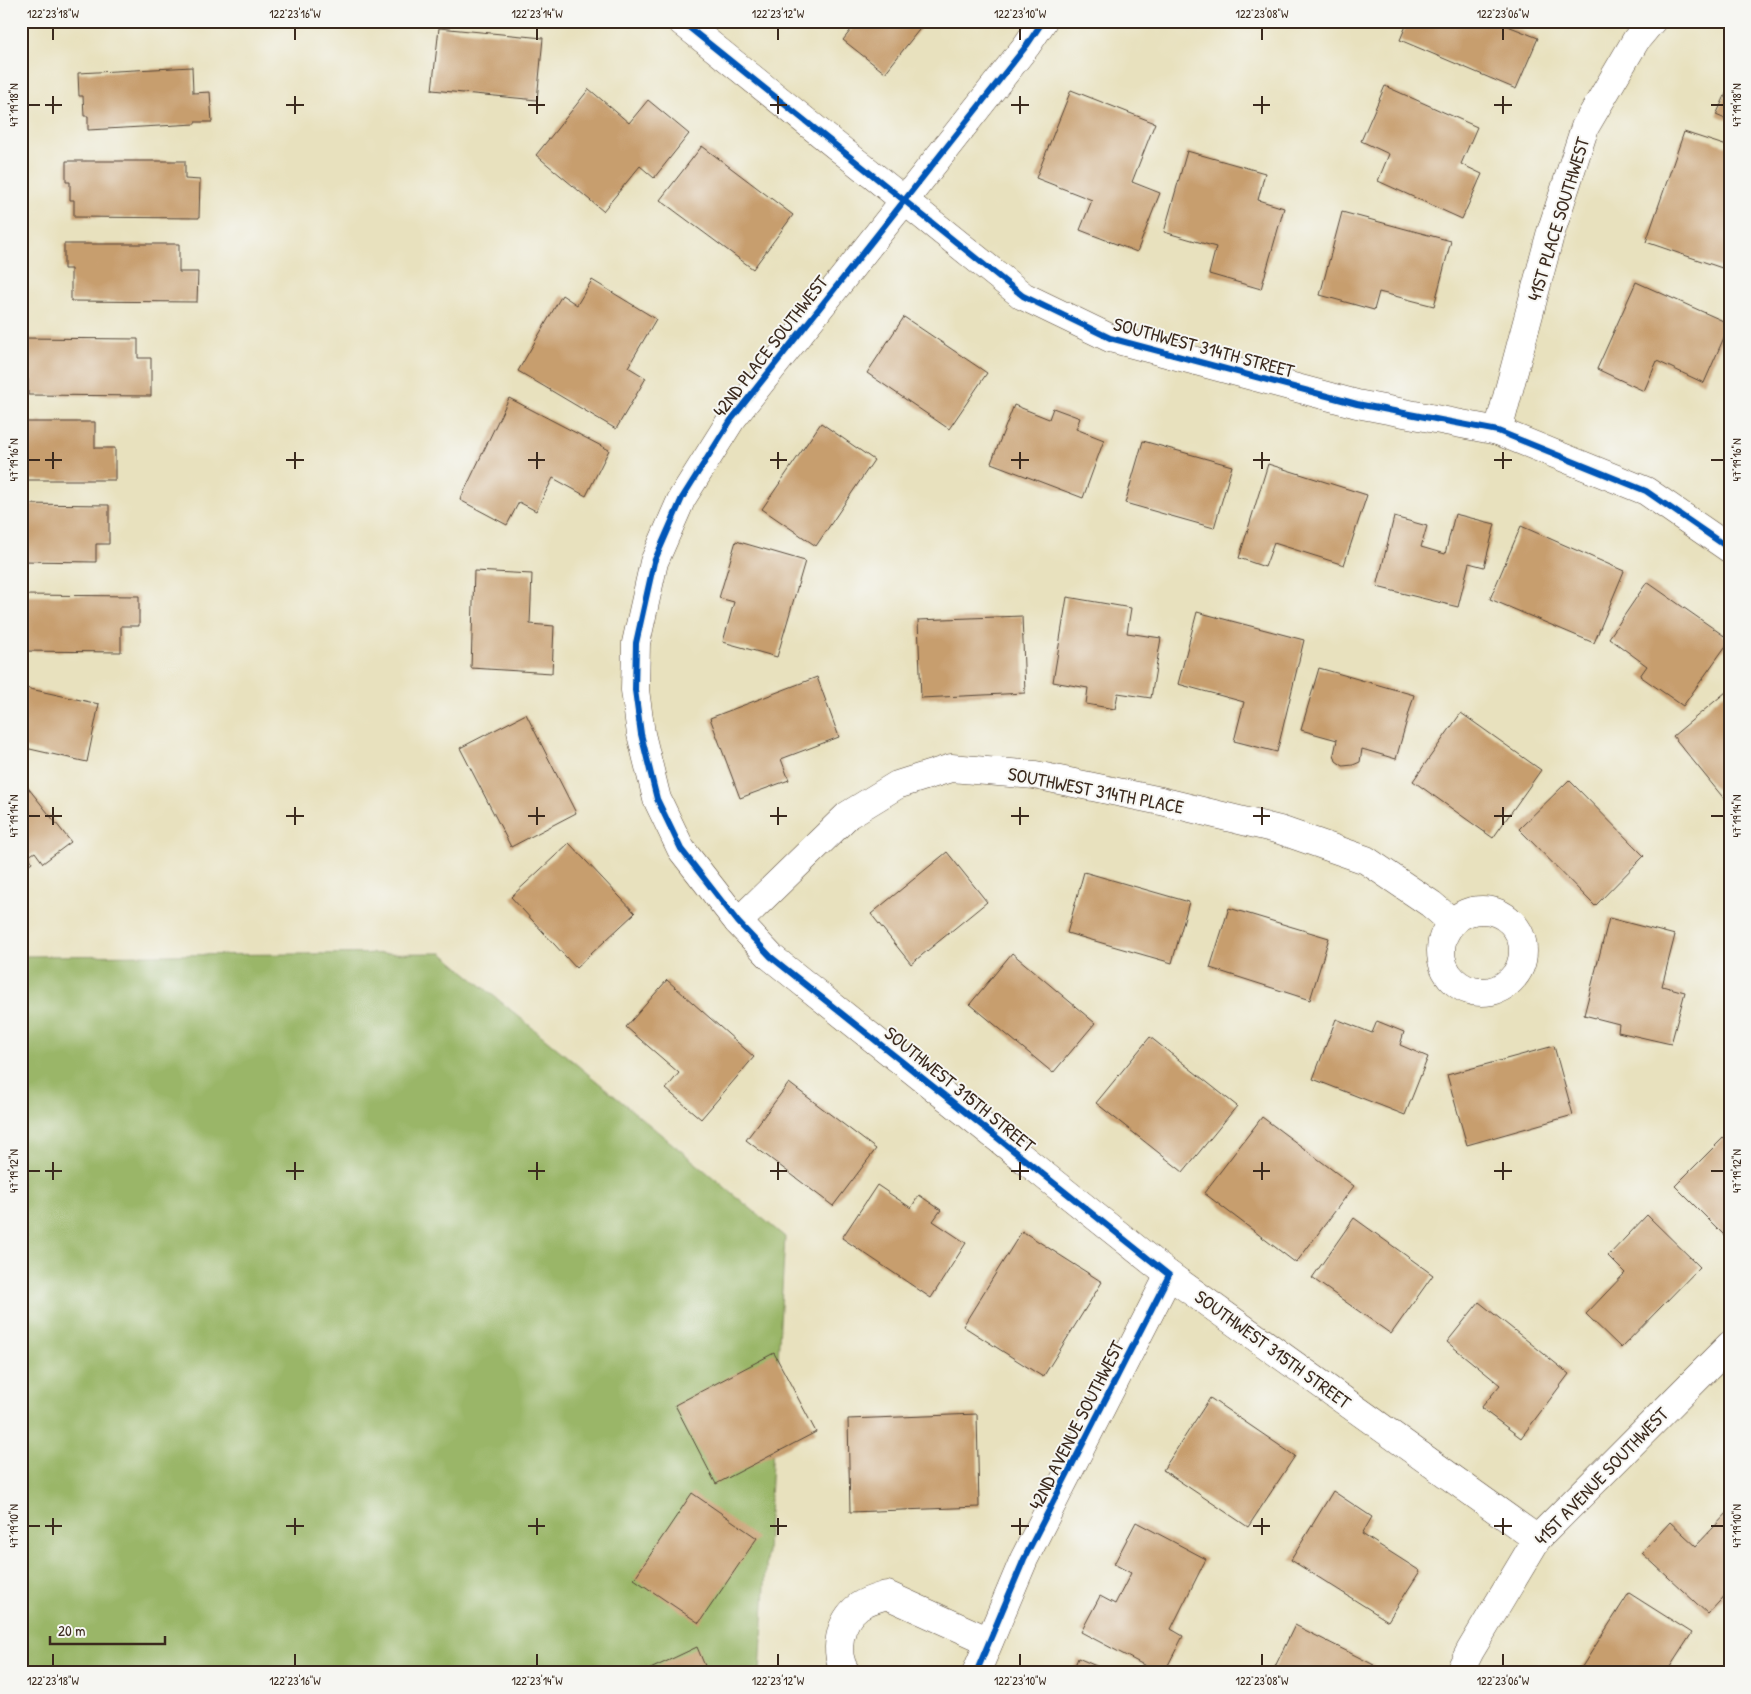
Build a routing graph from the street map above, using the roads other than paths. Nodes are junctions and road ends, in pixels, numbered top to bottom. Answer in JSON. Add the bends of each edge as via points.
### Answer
{"nodes":[{"id":1,"x":681,"y":21,"type":"edge"},
{"id":2,"x":1042,"y":21,"type":"edge"},
{"id":3,"x":1652,"y":21,"type":"edge"},
{"id":4,"x":904,"y":199,"type":"junction"},
{"id":5,"x":1498,"y":431,"type":"junction"},
{"id":6,"x":1730,"y":549,"type":"edge"},
{"id":7,"x":738,"y":922,"type":"junction"},
{"id":8,"x":1452,"y":922,"type":"dead end"},
{"id":9,"x":1169,"y":1275,"type":"junction"},
{"id":10,"x":1730,"y":1344,"type":"edge"},
{"id":11,"x":1537,"y":1540,"type":"junction"},
{"id":12,"x":989,"y":1640,"type":"junction"},
{"id":13,"x":846,"y":1673,"type":"edge"},
{"id":14,"x":976,"y":1673,"type":"edge"},
{"id":15,"x":1459,"y":1673,"type":"edge"}],
"edges":[{"from":1,"to":4,"type":"street","name":"SOUTHWEST 314TH STREET"},
{"from":2,"to":4,"type":"street","name":"42ND PLACE SOUTHWEST"},
{"from":3,"to":5,"type":"street","name":"41ST PLACE SOUTHWEST","via":[[1636,40],[1585,127],[1550,235]]},
{"from":4,"to":5,"type":"street","name":"SOUTHWEST 314TH STREET","via":[[1023,296],[1110,338],[1357,404]]},
{"from":4,"to":7,"type":"street","name":"42ND PLACE SOUTHWEST","via":[[731,420],[682,498],[654,562],[636,643],[635,690],[641,734],[657,799],[681,849]]},
{"from":5,"to":6,"type":"street","name":"SOUTHWEST 314TH STREET","via":[[1646,491]]},
{"from":7,"to":8,"type":"street","name":"SOUTHWEST 314TH PLACE","via":[[848,815],[897,785],[951,768],[1035,775],[1280,830],[1366,860]]},
{"from":7,"to":9,"type":"street","name":"SOUTHWEST 315TH STREET","via":[[771,957]]},
{"from":9,"to":11,"type":"street","name":"SOUTHWEST 315TH STREET"},
{"from":9,"to":12,"type":"street","name":"42ND AVENUE SOUTHWEST","via":[[1024,1559]]},
{"from":10,"to":11,"type":"street","name":"41ST AVENUE SOUTHWEST"},
{"from":11,"to":15,"type":"street","name":"41ST AVENUE SOUTHWEST"},
{"from":12,"to":13,"type":"street","via":[[887,1595],[857,1607],[846,1620],[840,1635],[839,1652]]},
{"from":12,"to":14,"type":"street","name":"42ND AVENUE SOUTHWEST"}]}
